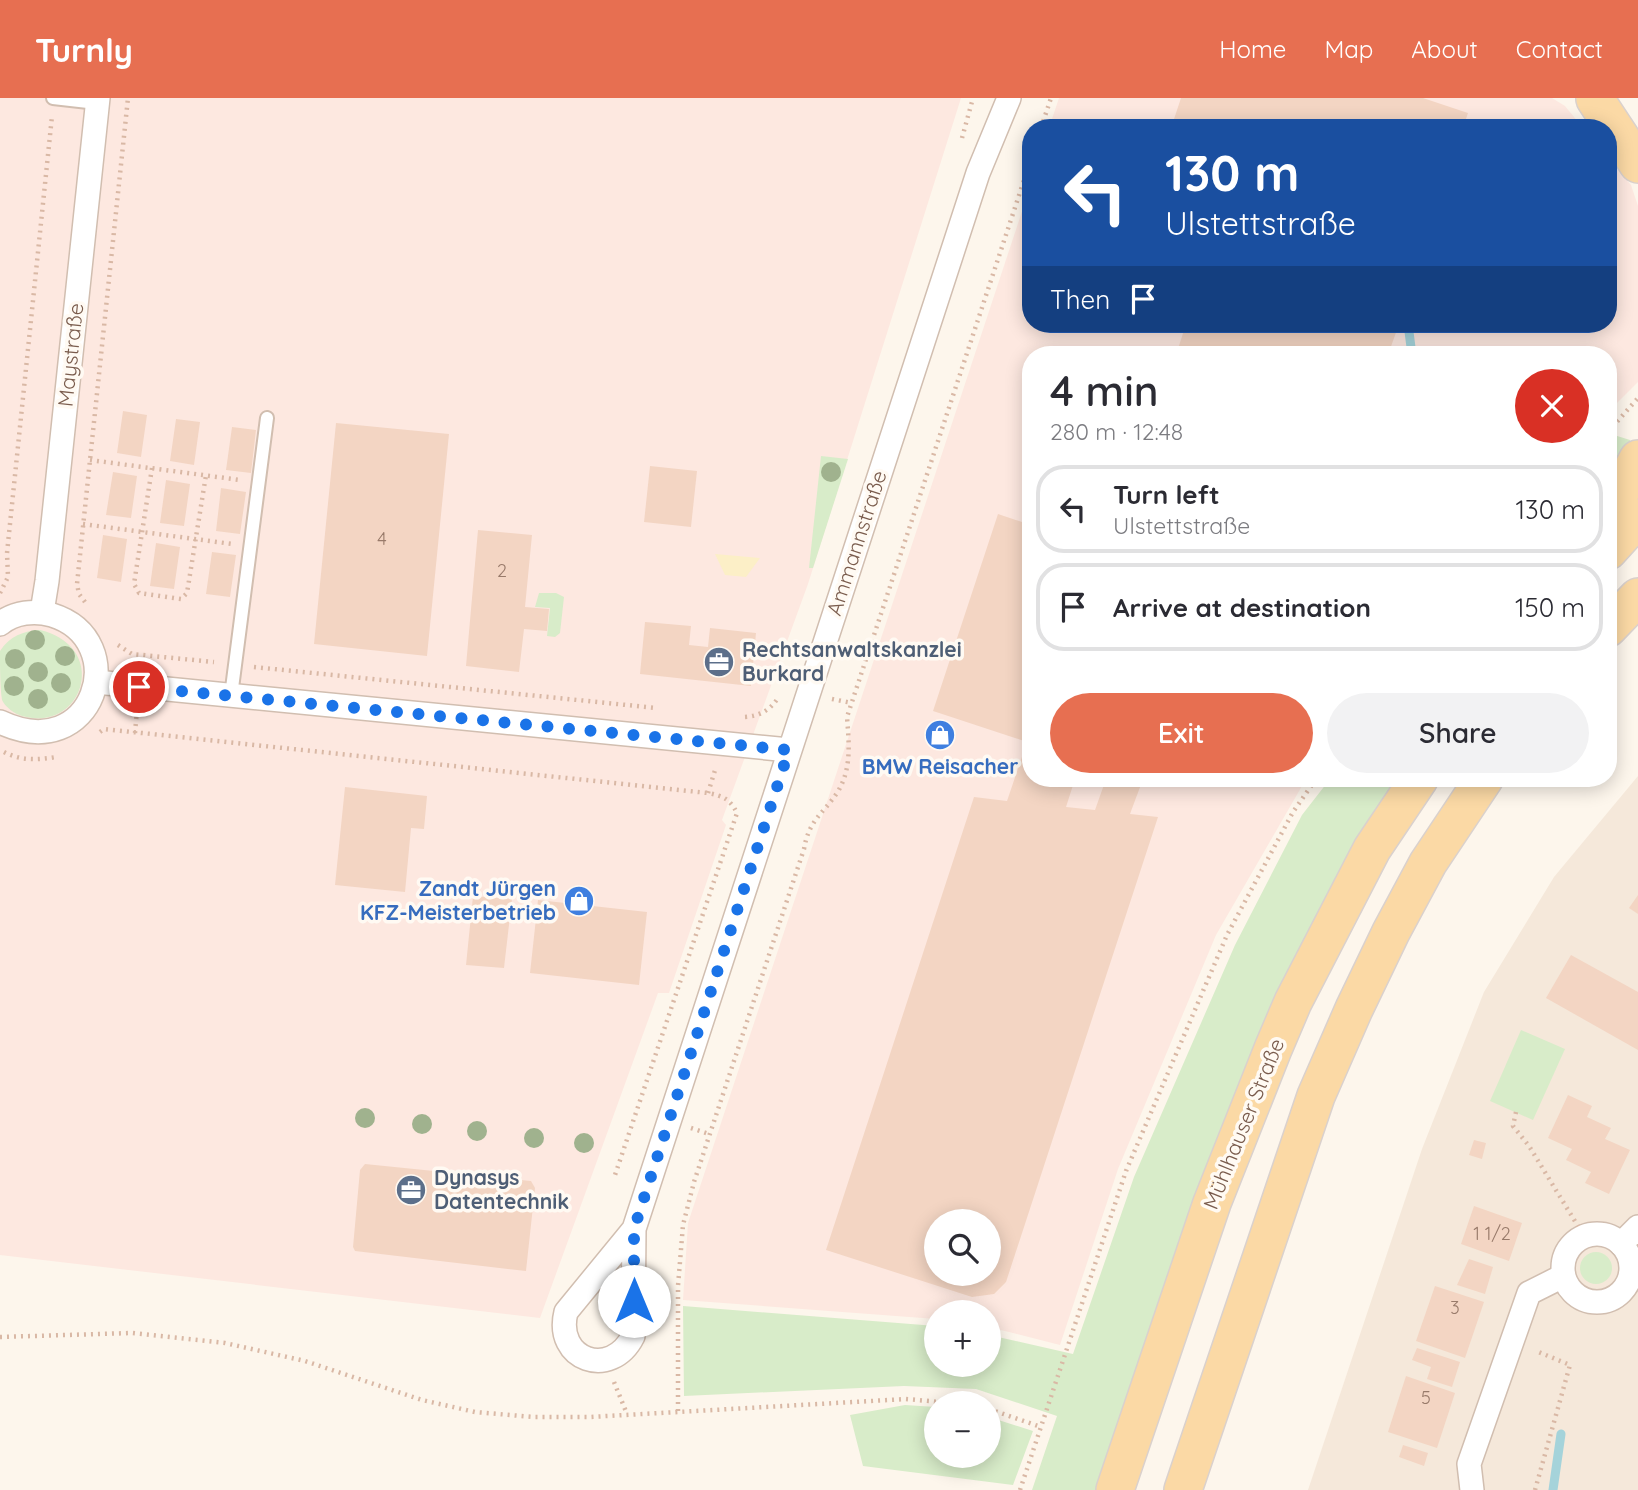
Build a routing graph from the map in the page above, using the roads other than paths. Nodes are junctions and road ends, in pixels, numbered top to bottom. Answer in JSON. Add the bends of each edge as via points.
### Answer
{"nodes":[{"id":1,"x":54,"y":98,"type":"edge"},
{"id":2,"x":1009,"y":98,"type":"edge"},
{"id":3,"x":1595,"y":99,"type":"edge"},
{"id":4,"x":98,"y":101,"type":"edge"},
{"id":5,"x":1608,"y":119,"type":"edge"},
{"id":6,"x":1617,"y":132,"type":"edge"},
{"id":7,"x":1638,"y":164,"type":"edge"},
{"id":8,"x":267,"y":418,"type":"dead end"},
{"id":9,"x":1638,"y":459,"type":"edge"},
{"id":10,"x":1617,"y":498,"type":"edge"},
{"id":11,"x":1638,"y":518,"type":"edge"},
{"id":12,"x":1617,"y":541,"type":"edge"},
{"id":13,"x":1638,"y":597,"type":"edge"},
{"id":14,"x":42,"y":612,"type":"junction"},
{"id":15,"x":1617,"y":619,"type":"edge"},
{"id":16,"x":0,"y":624,"type":"edge"},
{"id":17,"x":96,"y":682,"type":"junction"},
{"id":18,"x":231,"y":696,"type":"junction"},
{"id":19,"x":0,"y":722,"type":"edge"},
{"id":20,"x":789,"y":750,"type":"junction"},
{"id":21,"x":1414,"y":787,"type":"edge"},
{"id":22,"x":1479,"y":787,"type":"edge"},
{"id":23,"x":1638,"y":1227,"type":"edge"},
{"id":24,"x":634,"y":1229,"type":"junction"},
{"id":25,"x":1630,"y":1255,"type":"edge"},
{"id":26,"x":1563,"y":1276,"type":"junction"},
{"id":27,"x":1115,"y":1490,"type":"edge"},
{"id":28,"x":1183,"y":1490,"type":"edge"},
{"id":29,"x":1472,"y":1490,"type":"edge"}],
"edges":[{"from":1,"to":4,"type":"lane"},
{"from":2,"to":20,"type":"street","name":"Ammannstraße","via":[[974,186]]},
{"from":3,"to":5,"type":"main road"},
{"from":4,"to":14,"type":"street","name":"Maystraße"},
{"from":6,"to":7,"type":"main road"},
{"from":8,"to":18,"type":"lane"},
{"from":9,"to":10,"type":"main road"},
{"from":11,"to":12,"type":"main road"},
{"from":13,"to":15,"type":"main road"},
{"from":14,"to":16,"type":"street","via":[[22,613]]},
{"from":14,"to":17,"type":"street","via":[[65,619],[84,635],[95,657]]},
{"from":17,"to":18,"type":"street"},
{"from":17,"to":19,"type":"street","via":[[90,702],[60,729],[39,734]]},
{"from":18,"to":20,"type":"street"},
{"from":20,"to":24,"type":"street","name":"Ammannstraße"},
{"from":21,"to":27,"type":"main road","name":"Mühlhauser Straße","via":[[1367,859],[1273,1049],[1212,1203]]},
{"from":22,"to":28,"type":"main road","via":[[1428,863],[1391,932],[1316,1096]]},
{"from":23,"to":25,"type":"street"},
{"from":24,"to":24,"type":"street","name":"Ammannstraße","via":[[633,1336],[620,1354],[605,1360],[587,1359],[569,1345],[563,1323],[572,1302]]},
{"from":25,"to":26,"type":"street","via":[[1604,1234],[1584,1236],[1569,1248]]},
{"from":25,"to":26,"type":"street","via":[[1626,1286],[1612,1299],[1592,1302],[1573,1294]]},
{"from":26,"to":29,"type":"street","via":[[1529,1293],[1469,1464]]}]}
